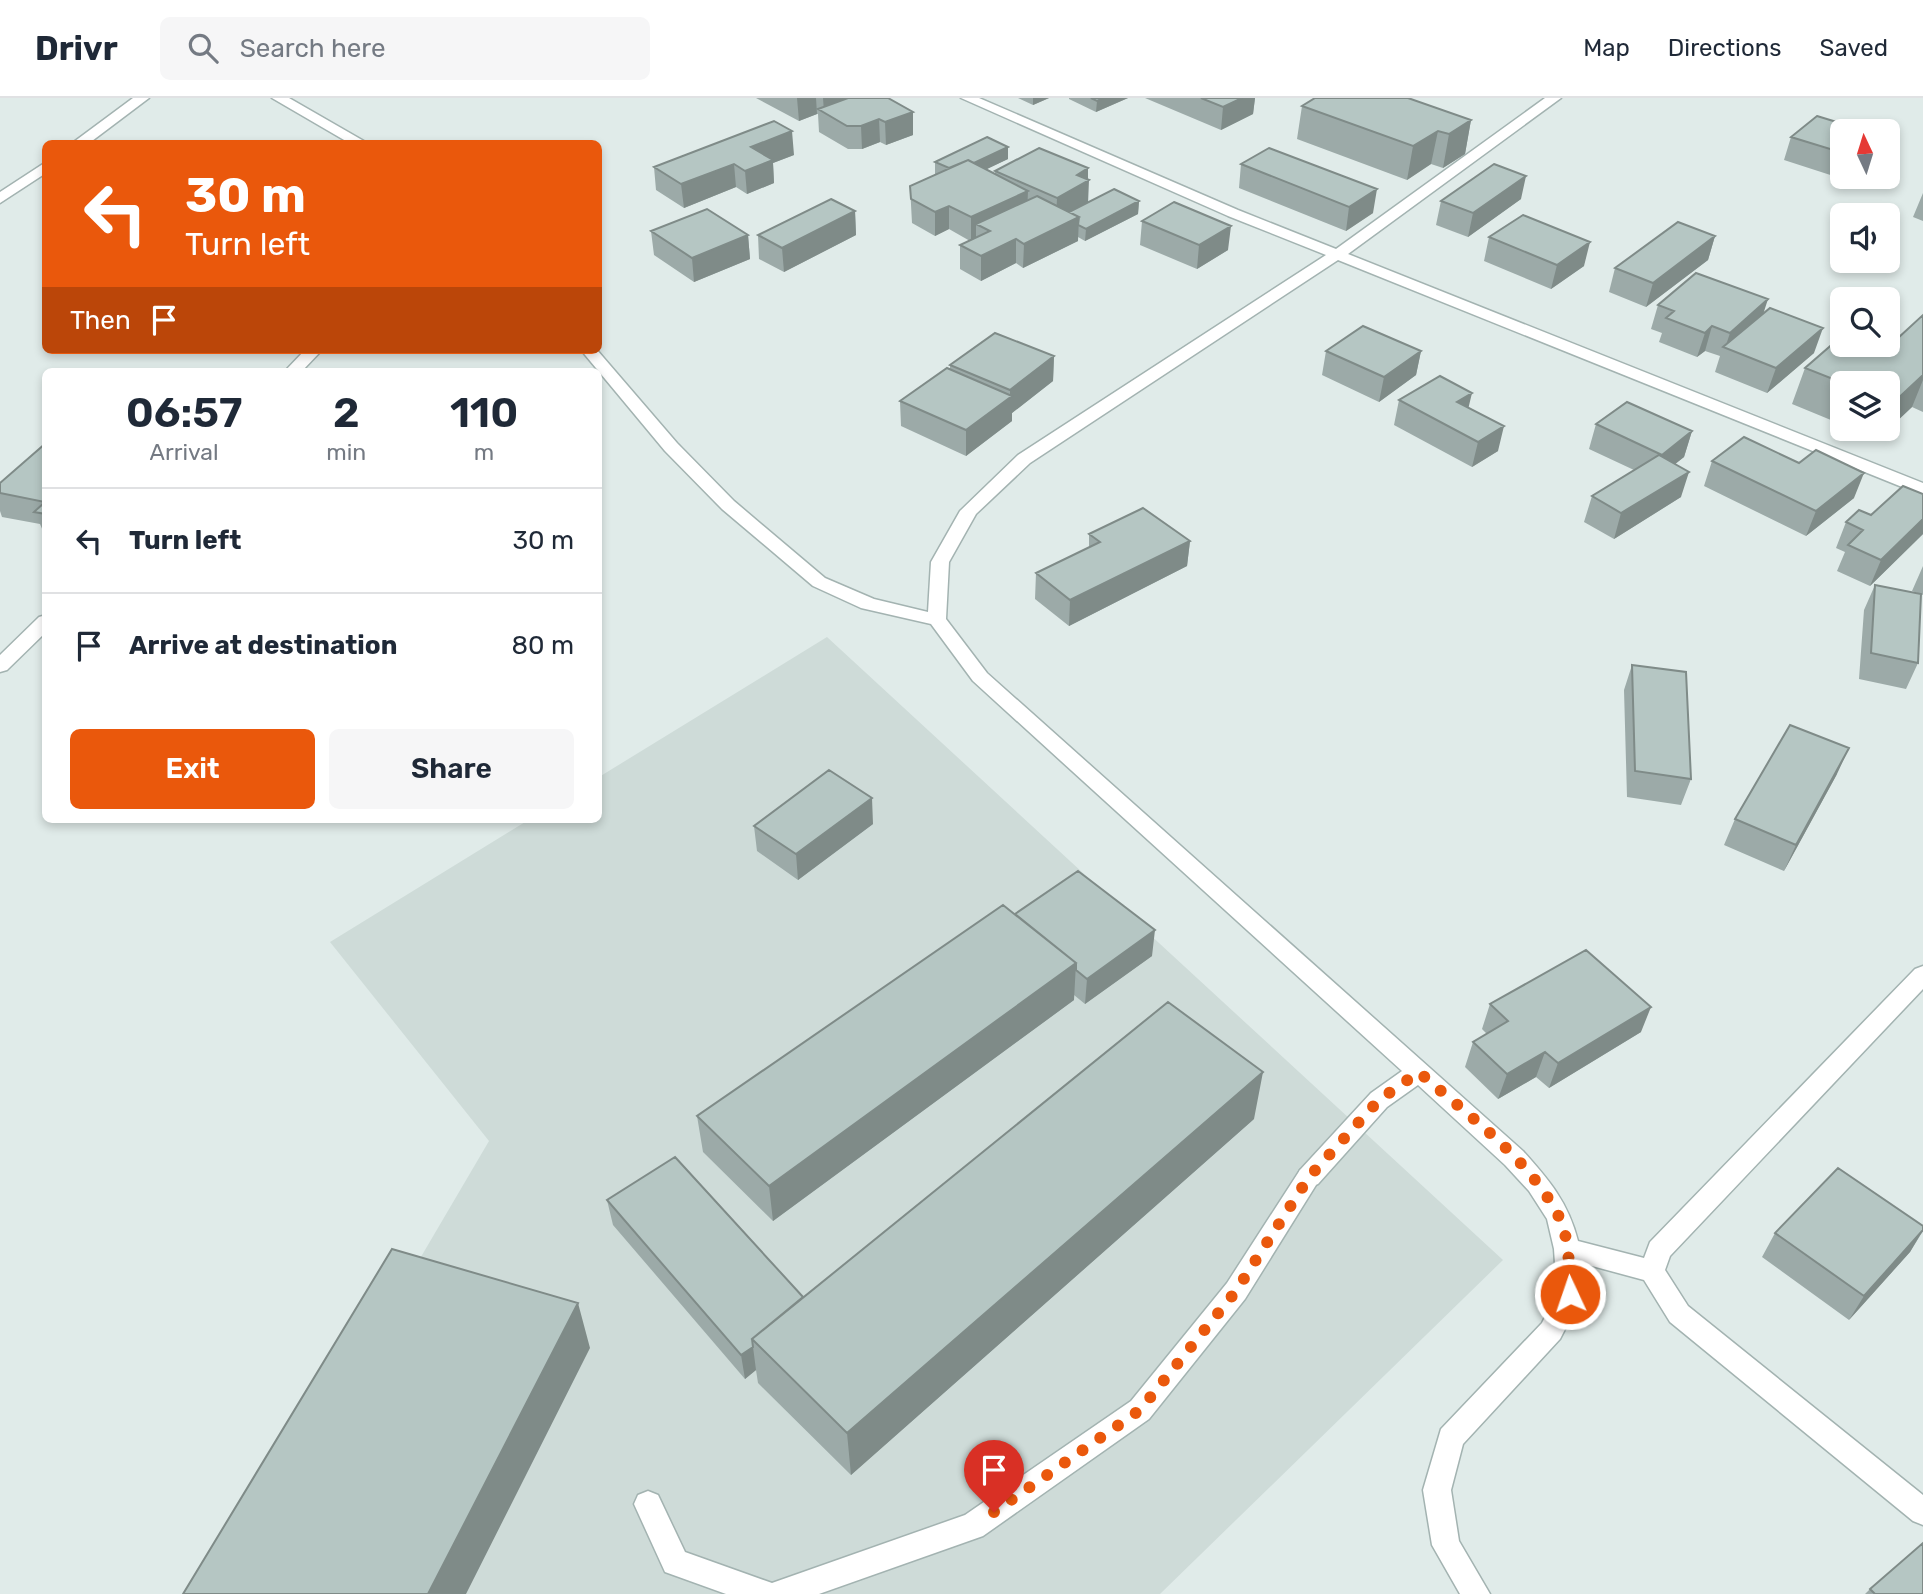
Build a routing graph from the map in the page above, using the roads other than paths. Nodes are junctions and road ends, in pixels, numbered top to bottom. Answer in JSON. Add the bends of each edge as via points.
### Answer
{"nodes":[{"id":1,"x":142,"y":98,"type":"edge"},
{"id":2,"x":279,"y":98,"type":"edge"},
{"id":3,"x":968,"y":98,"type":"edge"},
{"id":4,"x":1554,"y":98,"type":"edge"},
{"id":5,"x":84,"y":140,"type":"edge"},
{"id":6,"x":355,"y":140,"type":"edge"},
{"id":7,"x":42,"y":169,"type":"edge"},
{"id":8,"x":0,"y":199,"type":"edge"},
{"id":9,"x":1338,"y":254,"type":"junction"},
{"id":10,"x":310,"y":354,"type":"edge"},
{"id":11,"x":592,"y":354,"type":"edge"},
{"id":12,"x":296,"y":368,"type":"edge"},
{"id":13,"x":1923,"y":489,"type":"edge"},
{"id":14,"x":937,"y":620,"type":"junction"},
{"id":15,"x":42,"y":625,"type":"edge"},
{"id":16,"x":0,"y":666,"type":"edge"},
{"id":17,"x":1923,"y":975,"type":"edge"},
{"id":18,"x":1419,"y":1072,"type":"junction"},
{"id":19,"x":1567,"y":1249,"type":"junction"},
{"id":20,"x":1652,"y":1271,"type":"junction"},
{"id":21,"x":648,"y":1504,"type":"dead end"},
{"id":22,"x":1923,"y":1512,"type":"edge"},
{"id":23,"x":766,"y":1594,"type":"edge"},
{"id":24,"x":779,"y":1594,"type":"edge"},
{"id":25,"x":1476,"y":1594,"type":"edge"}],
"edges":[{"from":1,"to":5,"type":"street"},
{"from":2,"to":6,"type":"street"},
{"from":3,"to":9,"type":"street"},
{"from":4,"to":9,"type":"street"},
{"from":7,"to":8,"type":"street"},
{"from":9,"to":13,"type":"street"},
{"from":9,"to":14,"type":"street","via":[[1024,459],[969,511],[940,562]]},
{"from":10,"to":12,"type":"street"},
{"from":11,"to":14,"type":"street","via":[[671,447],[729,505],[819,582],[868,604]]},
{"from":14,"to":18,"type":"street","via":[[979,677]]},
{"from":15,"to":16,"type":"street"},
{"from":17,"to":20,"type":"street","via":[[1659,1250]]},
{"from":18,"to":19,"type":"street","via":[[1538,1184],[1559,1216]]},
{"from":18,"to":24,"type":"street","via":[[1379,1100],[1309,1177],[1236,1291],[1140,1410],[973,1526]]},
{"from":19,"to":20,"type":"street"},
{"from":19,"to":25,"type":"street","via":[[1570,1294],[1551,1331],[1451,1438],[1437,1490],[1446,1545]]},
{"from":20,"to":22,"type":"street","via":[[1679,1314]]},
{"from":21,"to":23,"type":"street","via":[[675,1562]]}]}
